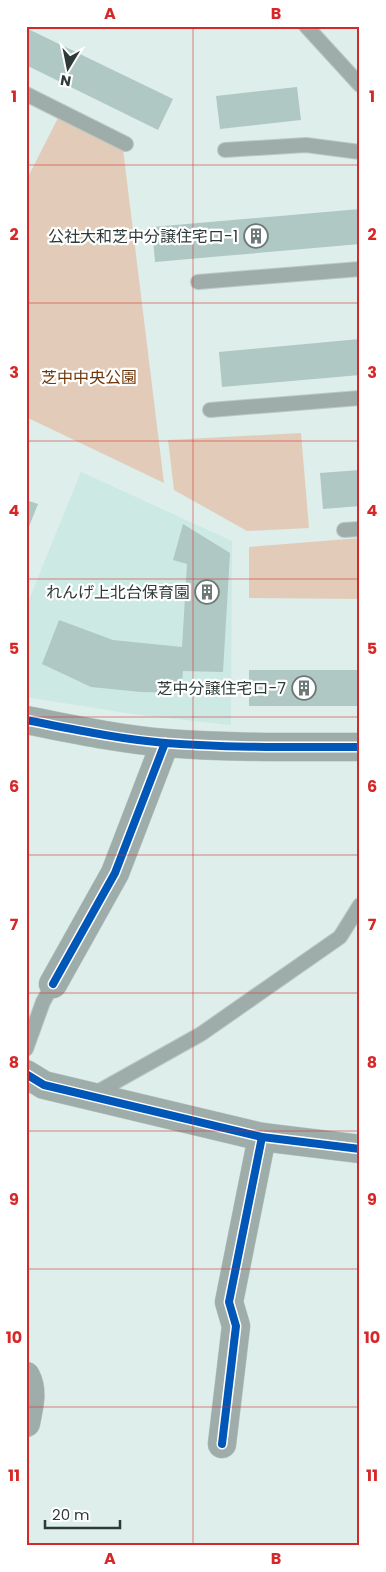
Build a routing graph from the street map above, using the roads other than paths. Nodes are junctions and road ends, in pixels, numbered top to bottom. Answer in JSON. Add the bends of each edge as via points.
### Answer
{"nodes":[{"id":1,"x":306,"y":26,"type":"edge"},
{"id":2,"x":360,"y":85,"type":"edge"},
{"id":3,"x":26,"y":94,"type":"edge"},
{"id":4,"x":126,"y":144,"type":"dead end"},
{"id":5,"x":225,"y":150,"type":"dead end"},
{"id":6,"x":360,"y":152,"type":"edge"},
{"id":7,"x":360,"y":269,"type":"edge"},
{"id":8,"x":198,"y":282,"type":"dead end"},
{"id":9,"x":360,"y":398,"type":"edge"},
{"id":10,"x":210,"y":410,"type":"dead end"},
{"id":11,"x":360,"y":529,"type":"edge"},
{"id":12,"x":344,"y":530,"type":"dead end"},
{"id":13,"x":26,"y":720,"type":"edge"},
{"id":14,"x":165,"y":743,"type":"junction"},
{"id":15,"x":360,"y":747,"type":"edge"},
{"id":16,"x":360,"y":905,"type":"edge"},
{"id":17,"x":53,"y":984,"type":"joint"},
{"id":18,"x":26,"y":1049,"type":"edge"},
{"id":19,"x":32,"y":1086,"type":"edge"},
{"id":20,"x":89,"y":1096,"type":"junction"},
{"id":21,"x":262,"y":1137,"type":"junction"},
{"id":22,"x":360,"y":1149,"type":"edge"},
{"id":23,"x":26,"y":1376,"type":"edge"},
{"id":24,"x":26,"y":1423,"type":"edge"},
{"id":25,"x":222,"y":1444,"type":"dead end"}],
"edges":[{"from":1,"to":2,"type":"lane"},
{"from":3,"to":4,"type":"lane"},
{"from":5,"to":6,"type":"lane","via":[[306,145]]},
{"from":7,"to":8,"type":"lane"},
{"from":9,"to":10,"type":"lane"},
{"from":11,"to":12,"type":"lane"},
{"from":13,"to":14,"type":"street","via":[[113,737]]},
{"from":14,"to":15,"type":"street"},
{"from":14,"to":17,"type":"street","via":[[115,873]]},
{"from":16,"to":20,"type":"lane","via":[[340,937],[201,1034]]},
{"from":17,"to":18,"type":"lane"},
{"from":19,"to":20,"type":"street"},
{"from":20,"to":21,"type":"street"},
{"from":21,"to":22,"type":"street"},
{"from":21,"to":25,"type":"street","via":[[229,1302],[236,1326]]},
{"from":23,"to":24,"type":"street","via":[[31,1399]]}]}
